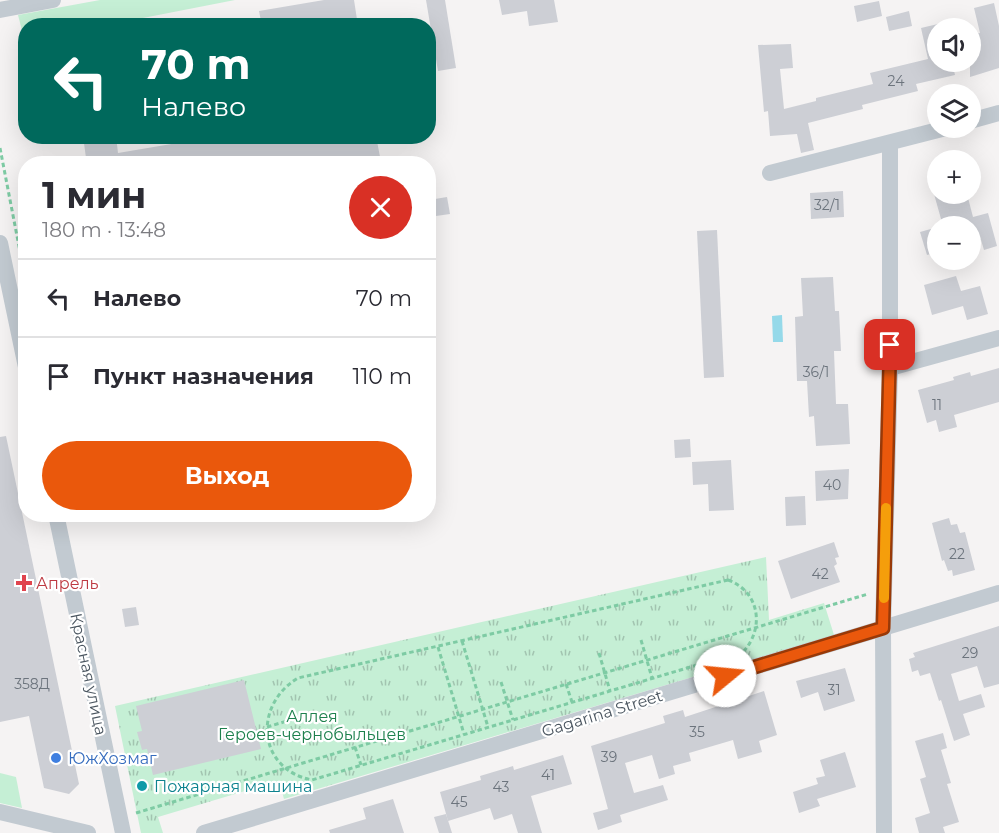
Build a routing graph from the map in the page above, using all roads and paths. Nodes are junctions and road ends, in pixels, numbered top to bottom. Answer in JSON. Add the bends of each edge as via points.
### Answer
{"nodes":[{"id":1,"x":53,"y":0,"type":"edge"},
{"id":2,"x":35,"y":2,"type":"edge"},
{"id":3,"x":0,"y":10,"type":"edge"},
{"id":4,"x":999,"y":113,"type":"edge"},
{"id":5,"x":981,"y":118,"type":"edge"},
{"id":6,"x":927,"y":133,"type":"edge"},
{"id":7,"x":890,"y":143,"type":"junction"},
{"id":8,"x":0,"y":148,"type":"edge"},
{"id":9,"x":770,"y":173,"type":"dead end"},
{"id":10,"x":18,"y":237,"type":"edge"},
{"id":11,"x":0,"y":243,"type":"edge"},
{"id":12,"x":18,"y":328,"type":"edge"},
{"id":13,"x":999,"y":338,"type":"edge"},
{"id":14,"x":890,"y":368,"type":"junction"},
{"id":15,"x":58,"y":522,"type":"edge"},
{"id":16,"x":884,"y":589,"type":"junction"},
{"id":17,"x":999,"y":593,"type":"edge"},
{"id":18,"x":756,"y":627,"type":"junction"},
{"id":19,"x":883,"y":628,"type":"junction"},
{"id":20,"x":641,"y":640,"type":"dead end"},
{"id":21,"x":462,"y":641,"type":"junction"},
{"id":22,"x":438,"y":646,"type":"junction"},
{"id":23,"x":599,"y":653,"type":"dead end"},
{"id":24,"x":647,"y":660,"type":"junction"},
{"id":25,"x":605,"y":672,"type":"junction"},
{"id":26,"x":652,"y":678,"type":"junction"},
{"id":27,"x":501,"y":682,"type":"dead end"},
{"id":28,"x":566,"y":684,"type":"junction"},
{"id":29,"x":610,"y":691,"type":"junction"},
{"id":30,"x":507,"y":702,"type":"junction"},
{"id":31,"x":572,"y":702,"type":"junction"},
{"id":32,"x":483,"y":709,"type":"junction"},
{"id":33,"x":317,"y":712,"type":"dead end"},
{"id":34,"x":459,"y":716,"type":"junction"},
{"id":35,"x":513,"y":720,"type":"junction"},
{"id":36,"x":267,"y":727,"type":"junction"},
{"id":37,"x":488,"y":727,"type":"junction"},
{"id":38,"x":464,"y":734,"type":"junction"},
{"id":39,"x":355,"y":747,"type":"junction"},
{"id":40,"x":361,"y":765,"type":"junction"},
{"id":41,"x":285,"y":768,"type":"junction"},
{"id":42,"x":0,"y":812,"type":"edge"},
{"id":43,"x":131,"y":814,"type":"dead end"},
{"id":44,"x":88,"y":833,"type":"edge"},
{"id":45,"x":123,"y":833,"type":"edge"},
{"id":46,"x":204,"y":833,"type":"edge"},
{"id":47,"x":884,"y":833,"type":"edge"}],
"edges":[{"from":1,"to":2,"type":"street"},
{"from":2,"to":3,"type":"street"},
{"from":4,"to":5,"type":"street"},
{"from":6,"to":7,"type":"street"},
{"from":7,"to":9,"type":"street"},
{"from":7,"to":14,"type":"street"},
{"from":8,"to":10,"type":"path"},
{"from":11,"to":12,"type":"street"},
{"from":13,"to":14,"type":"street"},
{"from":14,"to":16,"type":"street"},
{"from":15,"to":45,"type":"street","name":"Красная улица"},
{"from":16,"to":18,"type":"path"},
{"from":16,"to":19,"type":"street"},
{"from":17,"to":19,"type":"street","name":"Gagarina Street"},
{"from":18,"to":21,"type":"path","via":[[752,599],[728,580]]},
{"from":18,"to":24,"type":"path"},
{"from":18,"to":26,"type":"path","via":[[744,651]]},
{"from":19,"to":46,"type":"street","name":"Gagarina Street"},
{"from":19,"to":47,"type":"street"},
{"from":20,"to":24,"type":"path"},
{"from":21,"to":22,"type":"path"},
{"from":21,"to":32,"type":"path"},
{"from":22,"to":34,"type":"path"},
{"from":22,"to":36,"type":"path","via":[[298,678],[276,697]]},
{"from":23,"to":25,"type":"path"},
{"from":24,"to":25,"type":"path"},
{"from":24,"to":26,"type":"path"},
{"from":25,"to":28,"type":"path"},
{"from":25,"to":29,"type":"path"},
{"from":26,"to":29,"type":"path"},
{"from":27,"to":30,"type":"path"},
{"from":28,"to":30,"type":"path"},
{"from":28,"to":31,"type":"path"},
{"from":29,"to":31,"type":"path"},
{"from":30,"to":32,"type":"path"},
{"from":30,"to":35,"type":"path"},
{"from":31,"to":35,"type":"path"},
{"from":32,"to":34,"type":"path"},
{"from":32,"to":37,"type":"path"},
{"from":33,"to":36,"type":"path"},
{"from":34,"to":38,"type":"path"},
{"from":34,"to":39,"type":"path"},
{"from":35,"to":37,"type":"path"},
{"from":36,"to":41,"type":"path","via":[[273,752]]},
{"from":37,"to":38,"type":"path"},
{"from":38,"to":40,"type":"path"},
{"from":39,"to":40,"type":"path"},
{"from":39,"to":41,"type":"path"},
{"from":40,"to":41,"type":"path","via":[[312,780]]},
{"from":41,"to":43,"type":"path"},
{"from":42,"to":44,"type":"street"}]}
